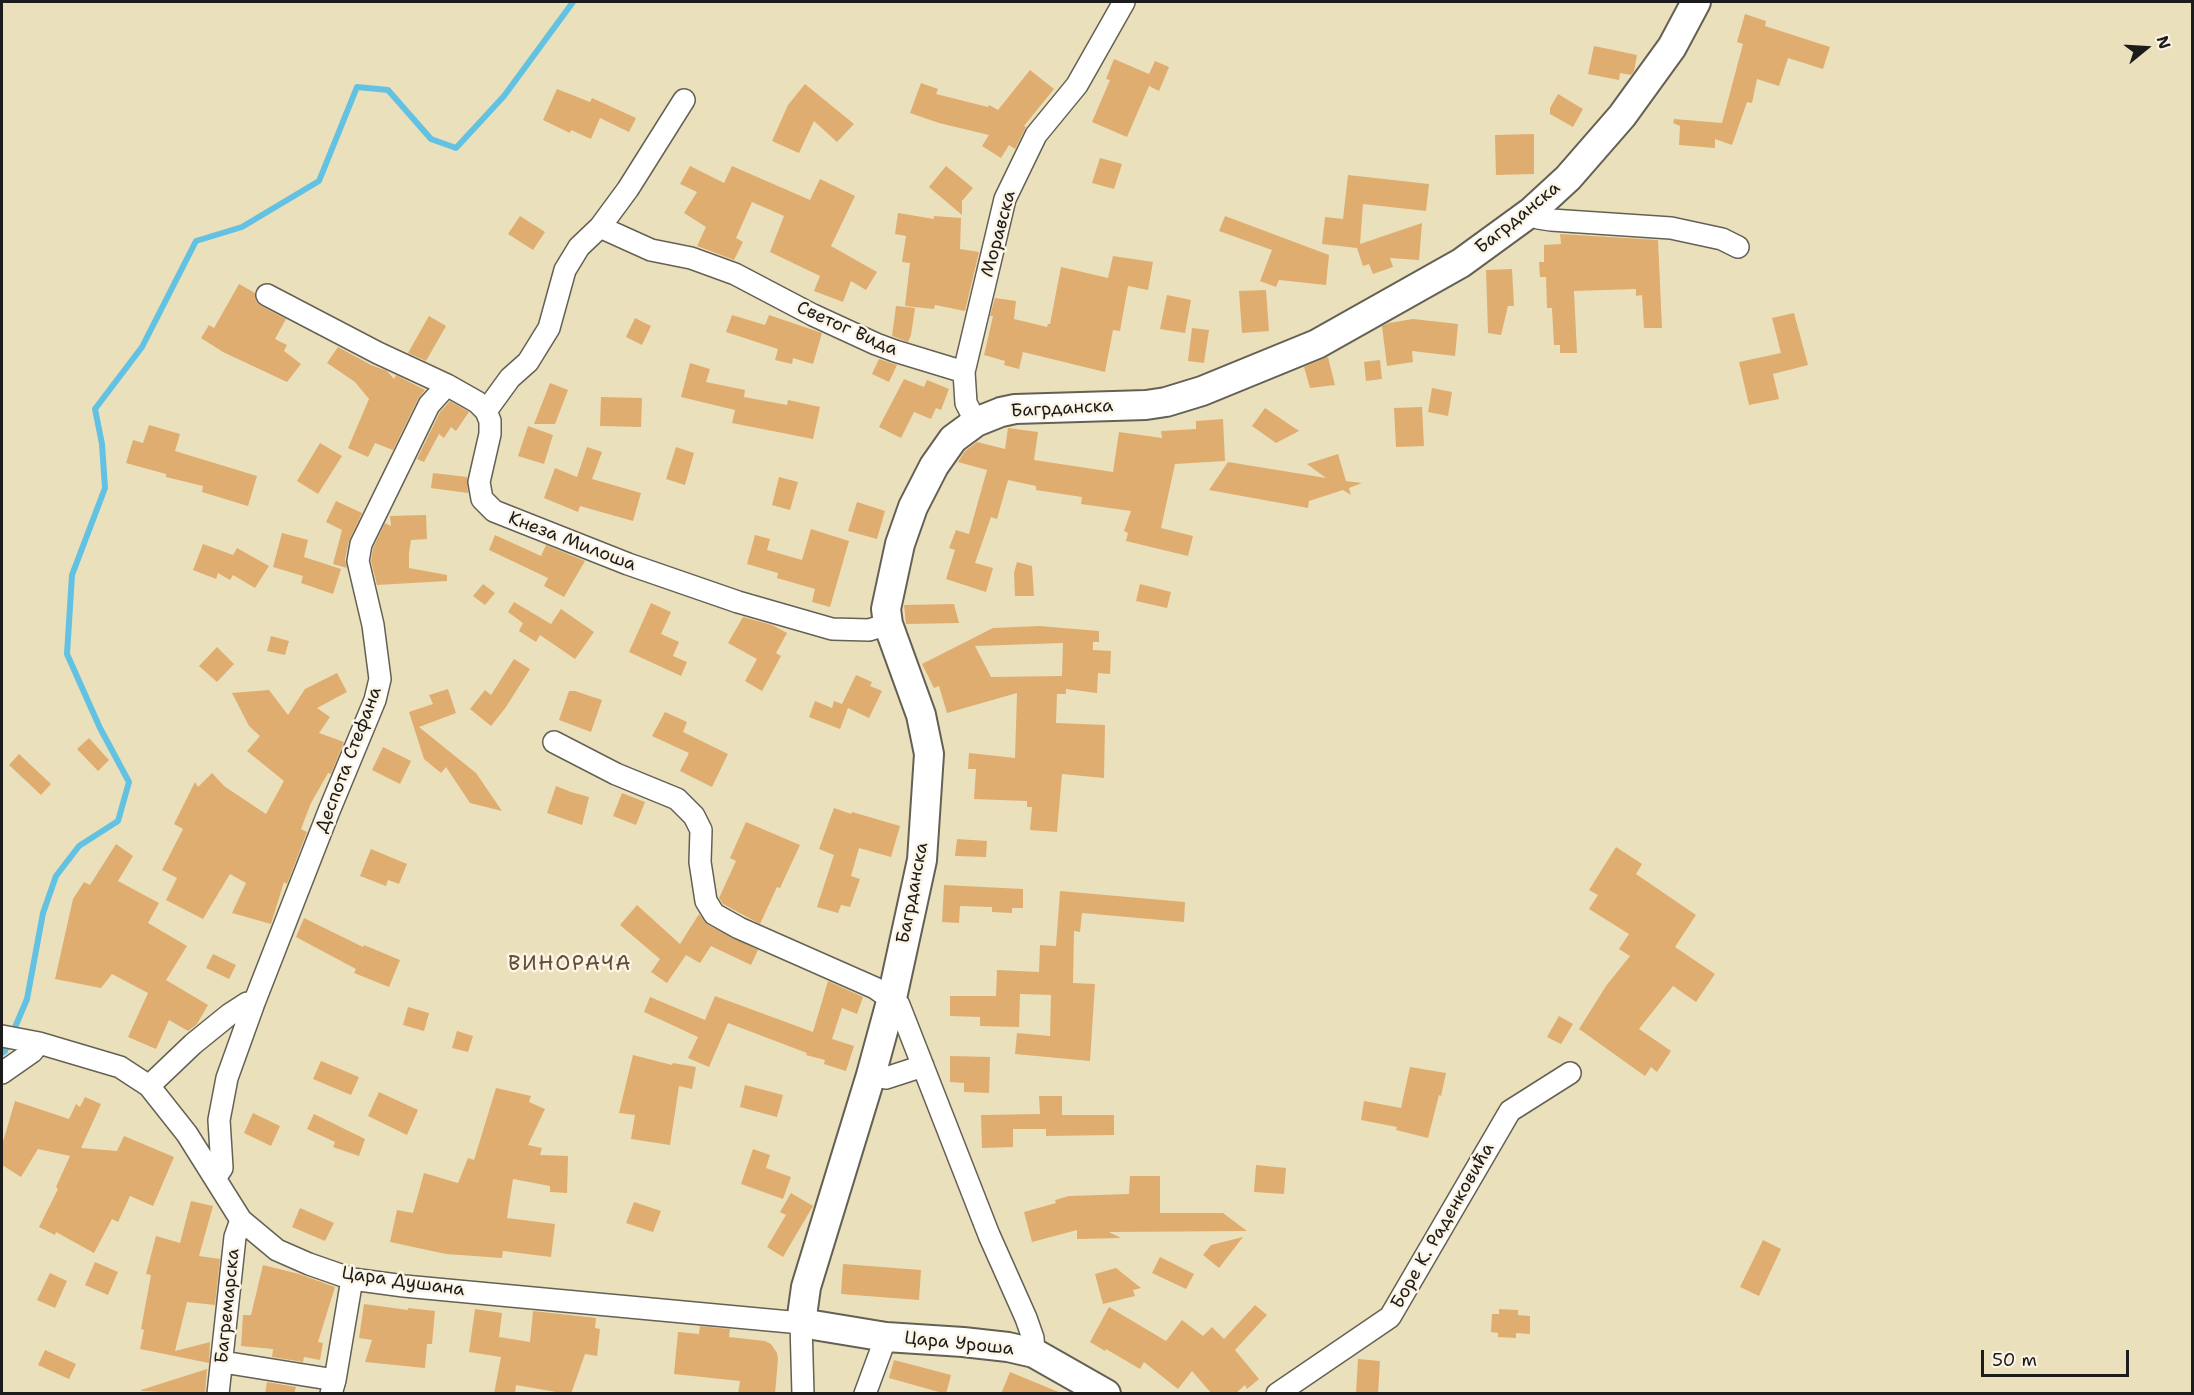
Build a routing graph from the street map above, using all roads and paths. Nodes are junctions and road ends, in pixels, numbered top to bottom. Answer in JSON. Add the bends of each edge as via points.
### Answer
{"nodes":[{"id":1,"x":1124,"y":2,"type":"edge"},
{"id":2,"x":1696,"y":2,"type":"edge"},
{"id":3,"x":684,"y":100,"type":"dead end"},
{"id":4,"x":1531,"y":212,"type":"junction"},
{"id":5,"x":600,"y":228,"type":"junction"},
{"id":6,"x":1738,"y":247,"type":"dead end"},
{"id":7,"x":267,"y":295,"type":"dead end"},
{"id":8,"x":964,"y":372,"type":"junction"},
{"id":9,"x":447,"y":385,"type":"junction"},
{"id":10,"x":486,"y":411,"type":"junction"},
{"id":11,"x":976,"y":422,"type":"junction"},
{"id":12,"x":888,"y":624,"type":"junction"},
{"id":13,"x":554,"y":742,"type":"dead end"},
{"id":14,"x":892,"y":998,"type":"junction"},
{"id":15,"x":254,"y":1003,"type":"junction"},
{"id":16,"x":2,"y":1036,"type":"edge"},
{"id":17,"x":33,"y":1042,"type":"junction"},
{"id":18,"x":923,"y":1066,"type":"junction"},
{"id":19,"x":2,"y":1073,"type":"edge"},
{"id":20,"x":1570,"y":1073,"type":"dead end"},
{"id":21,"x":871,"y":1075,"type":"junction"},
{"id":22,"x":149,"y":1086,"type":"junction"},
{"id":23,"x":215,"y":1178,"type":"junction"},
{"id":24,"x":241,"y":1220,"type":"junction"},
{"id":25,"x":352,"y":1278,"type":"junction"},
{"id":26,"x":801,"y":1323,"type":"junction"},
{"id":27,"x":886,"y":1337,"type":"junction"},
{"id":28,"x":1034,"y":1353,"type":"junction"},
{"id":29,"x":223,"y":1362,"type":"junction"},
{"id":30,"x":333,"y":1387,"type":"edge"},
{"id":31,"x":218,"y":1394,"type":"edge"},
{"id":32,"x":803,"y":1394,"type":"edge"},
{"id":33,"x":865,"y":1394,"type":"edge"},
{"id":34,"x":1106,"y":1394,"type":"edge"},
{"id":35,"x":1277,"y":1394,"type":"edge"}],
"edges":[{"from":1,"to":8,"type":"street","name":"Моравска","via":[[1077,85],[1036,135],[1005,199]]},
{"from":2,"to":4,"type":"street","name":"Багрданска","via":[[1672,47],[1622,116],[1568,178]]},
{"from":3,"to":5,"type":"street"},
{"from":4,"to":6,"type":"street","via":[[1551,220],[1671,228]]},
{"from":4,"to":11,"type":"street","name":"Багрданска","via":[[1461,263],[1317,344],[1202,392],[1146,405],[1015,410]]},
{"from":5,"to":8,"type":"street","name":"Светог Вида","via":[[651,250],[691,258],[735,274],[876,344]]},
{"from":5,"to":10,"type":"street","via":[[579,247],[565,270],[549,328],[528,362],[510,378]]},
{"from":7,"to":9,"type":"street"},
{"from":8,"to":11,"type":"street","name":"Моравска","via":[[966,403]]},
{"from":9,"to":10,"type":"street"},
{"from":9,"to":15,"type":"street","name":"Деспота Стефана","via":[[429,405],[361,544],[358,561],[373,626],[378,690]]},
{"from":10,"to":12,"type":"street","name":"Кнеза Милоша","via":[[490,434],[478,482],[482,499],[494,511],[628,564],[832,629],[869,630]]},
{"from":11,"to":12,"type":"street","name":"Багрданска","via":[[953,439],[913,507],[890,587]]},
{"from":12,"to":14,"type":"street","name":"Багрданска","via":[[921,715],[929,754],[922,860]]},
{"from":13,"to":14,"type":"street","via":[[677,799],[694,816],[701,830],[700,862],[706,901],[714,915]]},
{"from":14,"to":18,"type":"street","via":[[899,1005]]},
{"from":14,"to":21,"type":"street","name":"Багрданска"},
{"from":15,"to":22,"type":"street","via":[[230,1014]]},
{"from":15,"to":23,"type":"street","name":"Деспота Стефана","via":[[227,1078],[219,1119],[222,1168]]},
{"from":16,"to":17,"type":"street","name":"Цара Душана"},
{"from":17,"to":19,"type":"street","via":[[32,1052]]},
{"from":17,"to":22,"type":"street","name":"Цара Душана","via":[[120,1067]]},
{"from":18,"to":21,"type":"street","via":[[886,1078]]},
{"from":18,"to":28,"type":"street","via":[[988,1235],[1026,1318]]},
{"from":20,"to":35,"type":"street","name":"Боре К. Раденковића","via":[[1510,1111],[1390,1317]]},
{"from":21,"to":26,"type":"street","name":"Багрданска","via":[[806,1287]]},
{"from":22,"to":23,"type":"street","name":"Цара Душана"},
{"from":23,"to":24,"type":"street","name":"Цара Душана"},
{"from":24,"to":25,"type":"street","name":"Цара Душана","via":[[277,1250]]},
{"from":24,"to":29,"type":"street","name":"Багремарска","via":[[235,1237]]},
{"from":25,"to":26,"type":"street","name":"Цара Душана"},
{"from":25,"to":30,"type":"street"},
{"from":26,"to":27,"type":"street","name":"Цара Уроша"},
{"from":26,"to":32,"type":"street"},
{"from":27,"to":28,"type":"street","name":"Цара Уроша","via":[[963,1342]]},
{"from":27,"to":33,"type":"street"},
{"from":28,"to":34,"type":"street","name":"Цара Уроша"},
{"from":29,"to":30,"type":"street"},
{"from":29,"to":31,"type":"street","name":"Багремарска"}]}
